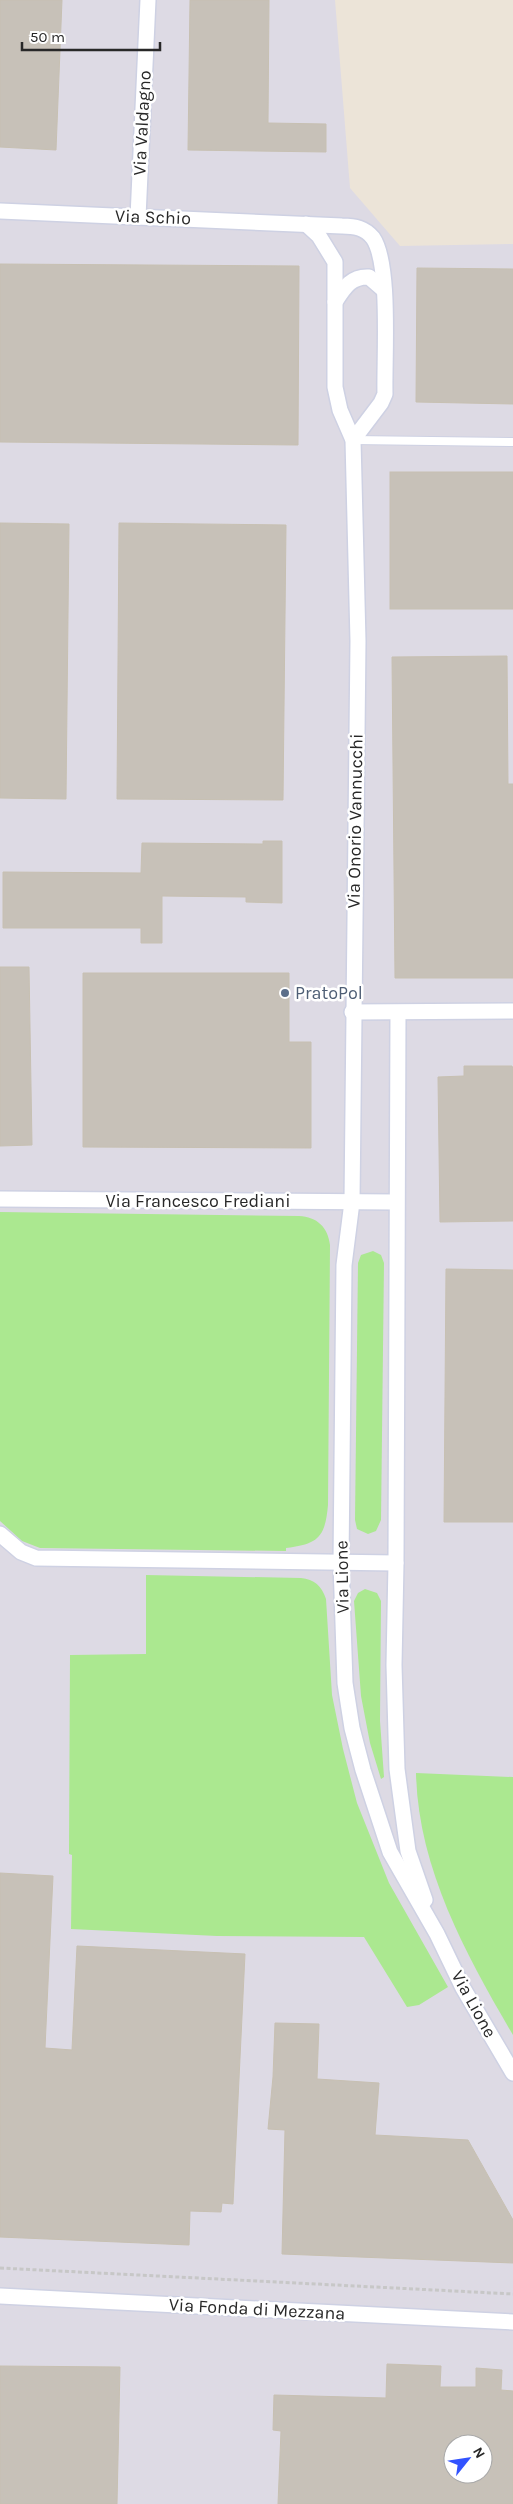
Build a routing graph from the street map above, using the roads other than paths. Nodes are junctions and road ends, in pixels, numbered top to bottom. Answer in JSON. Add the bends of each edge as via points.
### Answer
{"nodes":[{"id":1,"x":148,"y":0,"type":"edge"},
{"id":2,"x":0,"y":211,"type":"edge"},
{"id":3,"x":138,"y":217,"type":"junction"},
{"id":4,"x":306,"y":224,"type":"junction"},
{"id":5,"x":384,"y":290,"type":"junction"},
{"id":6,"x":335,"y":302,"type":"junction"},
{"id":7,"x":353,"y":440,"type":"junction"},
{"id":8,"x":513,"y":442,"type":"edge"},
{"id":9,"x":513,"y":1011,"type":"edge"},
{"id":10,"x":352,"y":1012,"type":"junction"},
{"id":11,"x":398,"y":1013,"type":"junction"},
{"id":12,"x":0,"y":1199,"type":"edge"},
{"id":13,"x":352,"y":1202,"type":"junction"},
{"id":14,"x":396,"y":1202,"type":"junction"},
{"id":15,"x":0,"y":1534,"type":"edge"},
{"id":16,"x":341,"y":1563,"type":"junction"},
{"id":17,"x":396,"y":1563,"type":"junction"},
{"id":18,"x":437,"y":1934,"type":"junction"},
{"id":19,"x":513,"y":2073,"type":"edge"},
{"id":20,"x":0,"y":2296,"type":"edge"},
{"id":21,"x":513,"y":2322,"type":"edge"}],
"edges":[{"from":1,"to":3,"type":"street","name":"Via Valdagno"},
{"from":2,"to":3,"type":"street","name":"Via Schio"},
{"from":3,"to":4,"type":"street","name":"Via Schio"},
{"from":4,"to":5,"type":"street","via":[[356,226],[366,231],[382,260]]},
{"from":4,"to":6,"type":"street","name":"Via Onorio Vannucchi","via":[[319,236],[335,262]]},
{"from":5,"to":6,"type":"street","via":[[369,277],[357,278]]},
{"from":5,"to":7,"type":"street","via":[[384,394],[381,404]]},
{"from":6,"to":7,"type":"street","name":"Via Onorio Vannucchi","via":[[336,397]]},
{"from":7,"to":8,"type":"lane"},
{"from":7,"to":10,"type":"street","name":"Via Onorio Vannucchi","via":[[358,641]]},
{"from":9,"to":11,"type":"street"},
{"from":10,"to":11,"type":"street"},
{"from":10,"to":13,"type":"street","name":"Via Onorio Vannucchi"},
{"from":11,"to":14,"type":"street"},
{"from":12,"to":13,"type":"street","name":"Via Francesco Frediani"},
{"from":13,"to":14,"type":"street","name":"Via Francesco Frediani"},
{"from":13,"to":16,"type":"street","name":"Via Lione","via":[[344,1265]]},
{"from":14,"to":17,"type":"street","name":"Via Lione"},
{"from":15,"to":16,"type":"street","via":[[21,1552],[36,1558]]},
{"from":16,"to":17,"type":"street"},
{"from":16,"to":18,"type":"street","name":"Via Lione","via":[[344,1683],[362,1770],[390,1852]]},
{"from":17,"to":18,"type":"street","name":"Via Lione","via":[[397,1769],[408,1851]]},
{"from":18,"to":19,"type":"street","name":"Via Lione","via":[[463,1988]]},
{"from":20,"to":21,"type":"street","name":"Via Fonda di Mezzana"}]}
